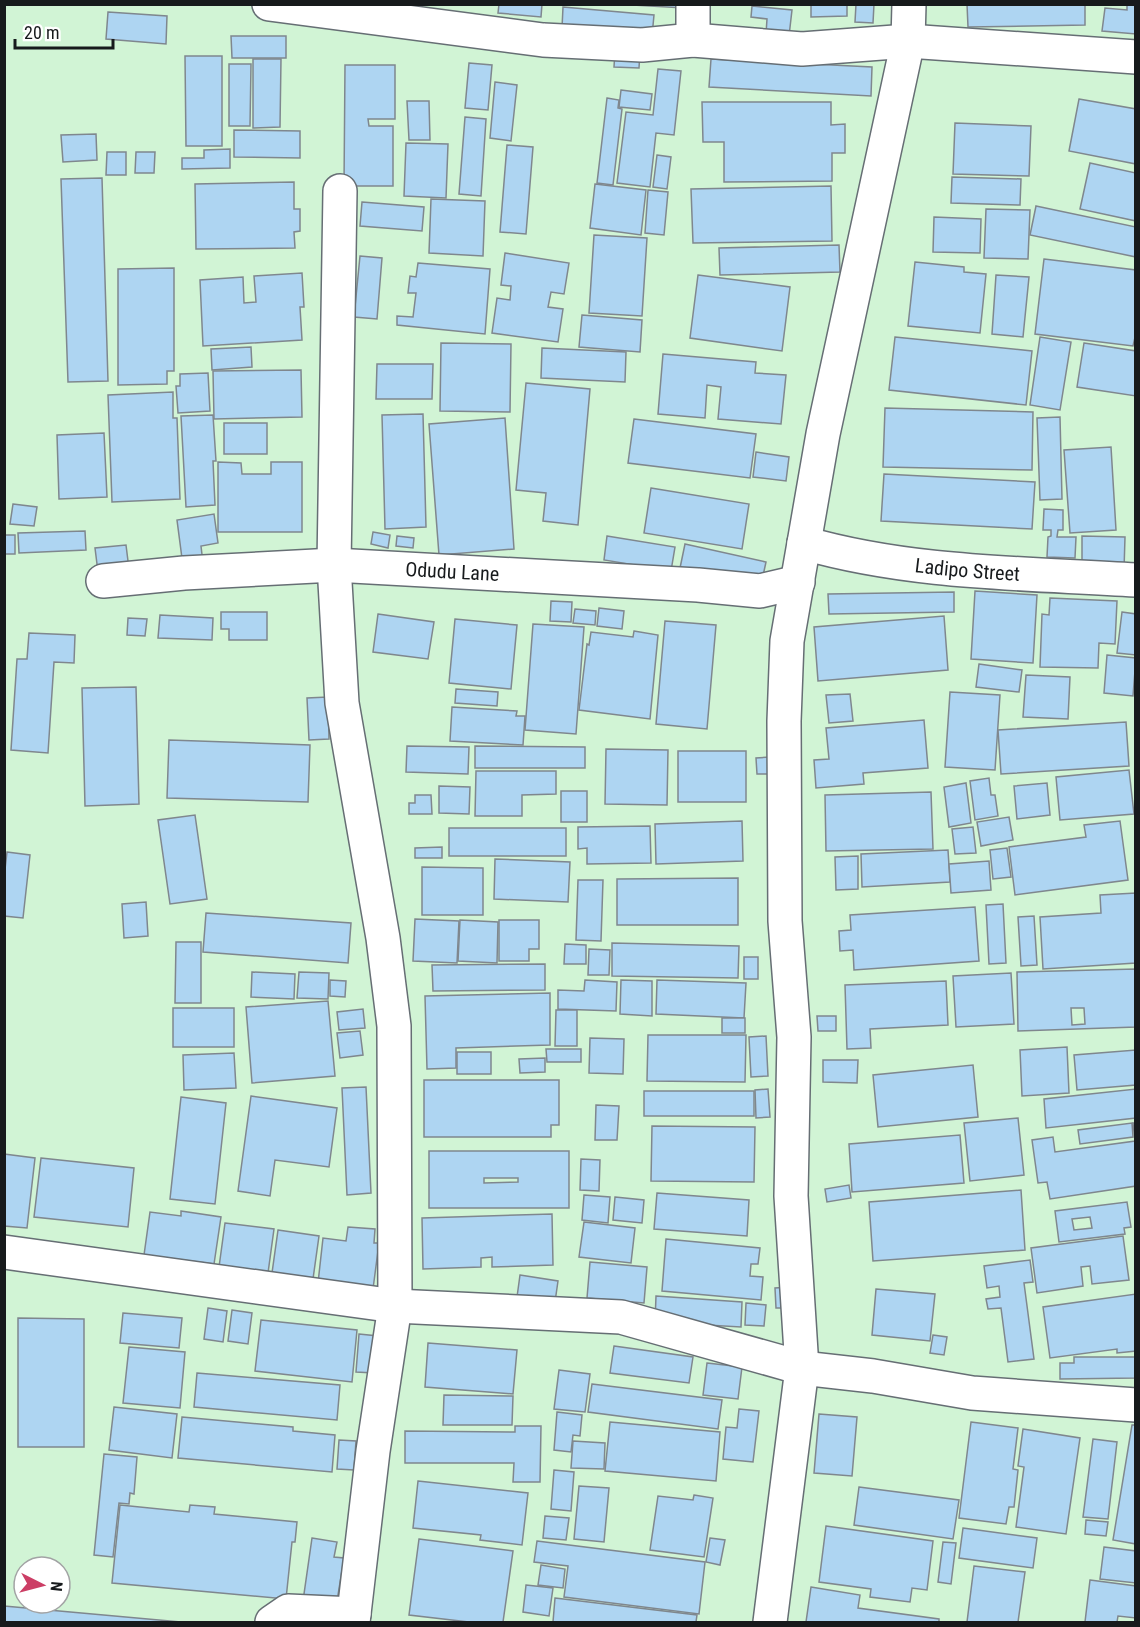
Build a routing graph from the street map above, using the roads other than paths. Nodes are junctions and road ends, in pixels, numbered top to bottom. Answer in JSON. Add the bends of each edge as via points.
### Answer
{"nodes":[{"id":1,"x":269,"y":4,"type":"edge"},
{"id":2,"x":693,"y":4,"type":"edge"},
{"id":3,"x":909,"y":4,"type":"edge"},
{"id":4,"x":693,"y":40,"type":"junction"},
{"id":5,"x":908,"y":41,"type":"junction"},
{"id":6,"x":1136,"y":57,"type":"edge"},
{"id":7,"x":340,"y":191,"type":"dead end"},
{"id":8,"x":804,"y":543,"type":"junction"},
{"id":9,"x":334,"y":565,"type":"junction"},
{"id":10,"x":1136,"y":580,"type":"edge"},
{"id":11,"x":103,"y":581,"type":"dead end"},
{"id":12,"x":798,"y":582,"type":"junction"},
{"id":13,"x":4,"y":1252,"type":"edge"},
{"id":14,"x":395,"y":1306,"type":"junction"},
{"id":15,"x":802,"y":1368,"type":"junction"},
{"id":16,"x":1136,"y":1405,"type":"edge"},
{"id":17,"x":354,"y":1618,"type":"edge"},
{"id":18,"x":272,"y":1623,"type":"edge"},
{"id":19,"x":770,"y":1623,"type":"edge"}],
"edges":[{"from":1,"to":4,"type":"street","via":[[543,40],[642,45]]},
{"from":2,"to":4,"type":"street"},
{"from":3,"to":5,"type":"street"},
{"from":4,"to":5,"type":"street","via":[[802,49]]},
{"from":5,"to":6,"type":"street"},
{"from":5,"to":8,"type":"street","via":[[823,434]]},
{"from":7,"to":9,"type":"street"},
{"from":8,"to":10,"type":"street","name":"Ladipo Street","via":[[844,555],[910,566]]},
{"from":8,"to":12,"type":"street"},
{"from":9,"to":11,"type":"street","name":"Odudu Lane"},
{"from":9,"to":12,"type":"street","name":"Odudu Lane","via":[[760,591]]},
{"from":9,"to":14,"type":"street","via":[[342,703],[383,938],[394,1026]]},
{"from":12,"to":15,"type":"street","via":[[787,641],[785,921],[794,1036],[791,1196]]},
{"from":13,"to":14,"type":"street"},
{"from":14,"to":15,"type":"street","via":[[621,1317]]},
{"from":14,"to":17,"type":"street","via":[[374,1439]]},
{"from":15,"to":16,"type":"street","via":[[972,1393]]},
{"from":15,"to":19,"type":"street"},
{"from":17,"to":18,"type":"street","via":[[288,1611]]}]}
